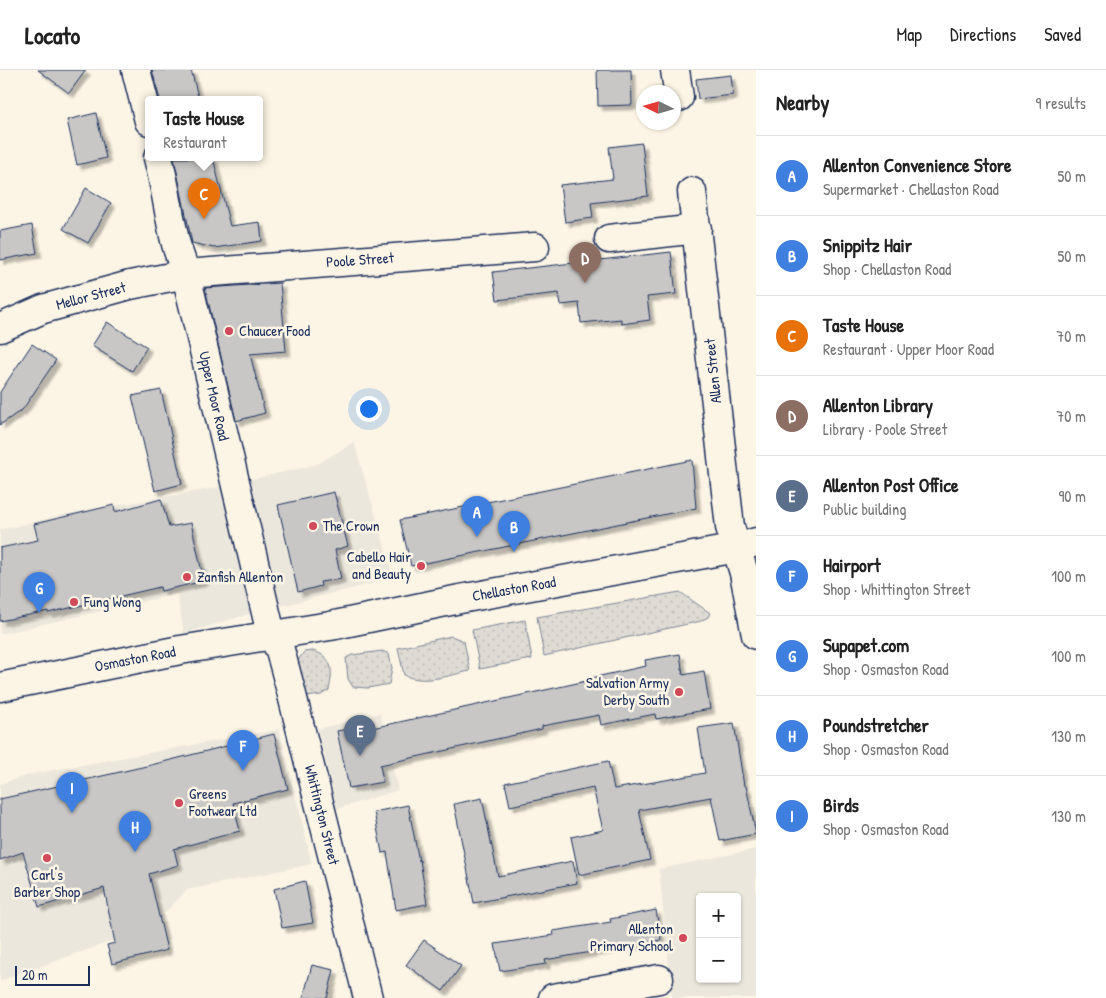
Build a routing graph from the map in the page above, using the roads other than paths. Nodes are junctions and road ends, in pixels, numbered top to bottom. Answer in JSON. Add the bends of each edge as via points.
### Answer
{"nodes":[{"id":1,"x":136,"y":70,"type":"edge"},
{"id":2,"x":675,"y":70,"type":"edge"},
{"id":3,"x":677,"y":85,"type":"edge"},
{"id":4,"x":145,"y":105,"type":"edge"},
{"id":5,"x":159,"y":161,"type":"edge"},
{"id":6,"x":692,"y":192,"type":"dead end"},
{"id":7,"x":697,"y":229,"type":"junction"},
{"id":8,"x":609,"y":239,"type":"dead end"},
{"id":9,"x":534,"y":247,"type":"dead end"},
{"id":10,"x":186,"y":274,"type":"junction"},
{"id":11,"x":0,"y":328,"type":"edge"},
{"id":12,"x":746,"y":545,"type":"edge"},
{"id":13,"x":271,"y":634,"type":"junction"},
{"id":14,"x":756,"y":635,"type":"edge"},
{"id":15,"x":0,"y":687,"type":"edge"},
{"id":16,"x":659,"y":979,"type":"dead end"},
{"id":17,"x":368,"y":998,"type":"edge"},
{"id":18,"x":553,"y":998,"type":"edge"}],
"edges":[{"from":1,"to":4,"type":"street"},
{"from":2,"to":3,"type":"street"},
{"from":5,"to":10,"type":"street","name":"Upper Moor Road","via":[[174,238]]},
{"from":6,"to":7,"type":"street","name":"Allen Street"},
{"from":7,"to":8,"type":"street"},
{"from":7,"to":12,"type":"street","name":"Allen Street","via":[[730,527]]},
{"from":9,"to":10,"type":"street","name":"Poole Street"},
{"from":10,"to":11,"type":"street","name":"Mellor Street","via":[[130,285],[43,309]]},
{"from":10,"to":13,"type":"street","name":"Upper Moor Road"},
{"from":12,"to":13,"type":"street","name":"Chellaston Road","via":[[330,626]]},
{"from":12,"to":14,"type":"street","name":"Allen Street","via":[[744,573]]},
{"from":13,"to":15,"type":"street","name":"Osmaston Road"},
{"from":13,"to":17,"type":"street","name":"Whittington Street","via":[[280,650],[291,691]]},
{"from":16,"to":18,"type":"street"}]}
